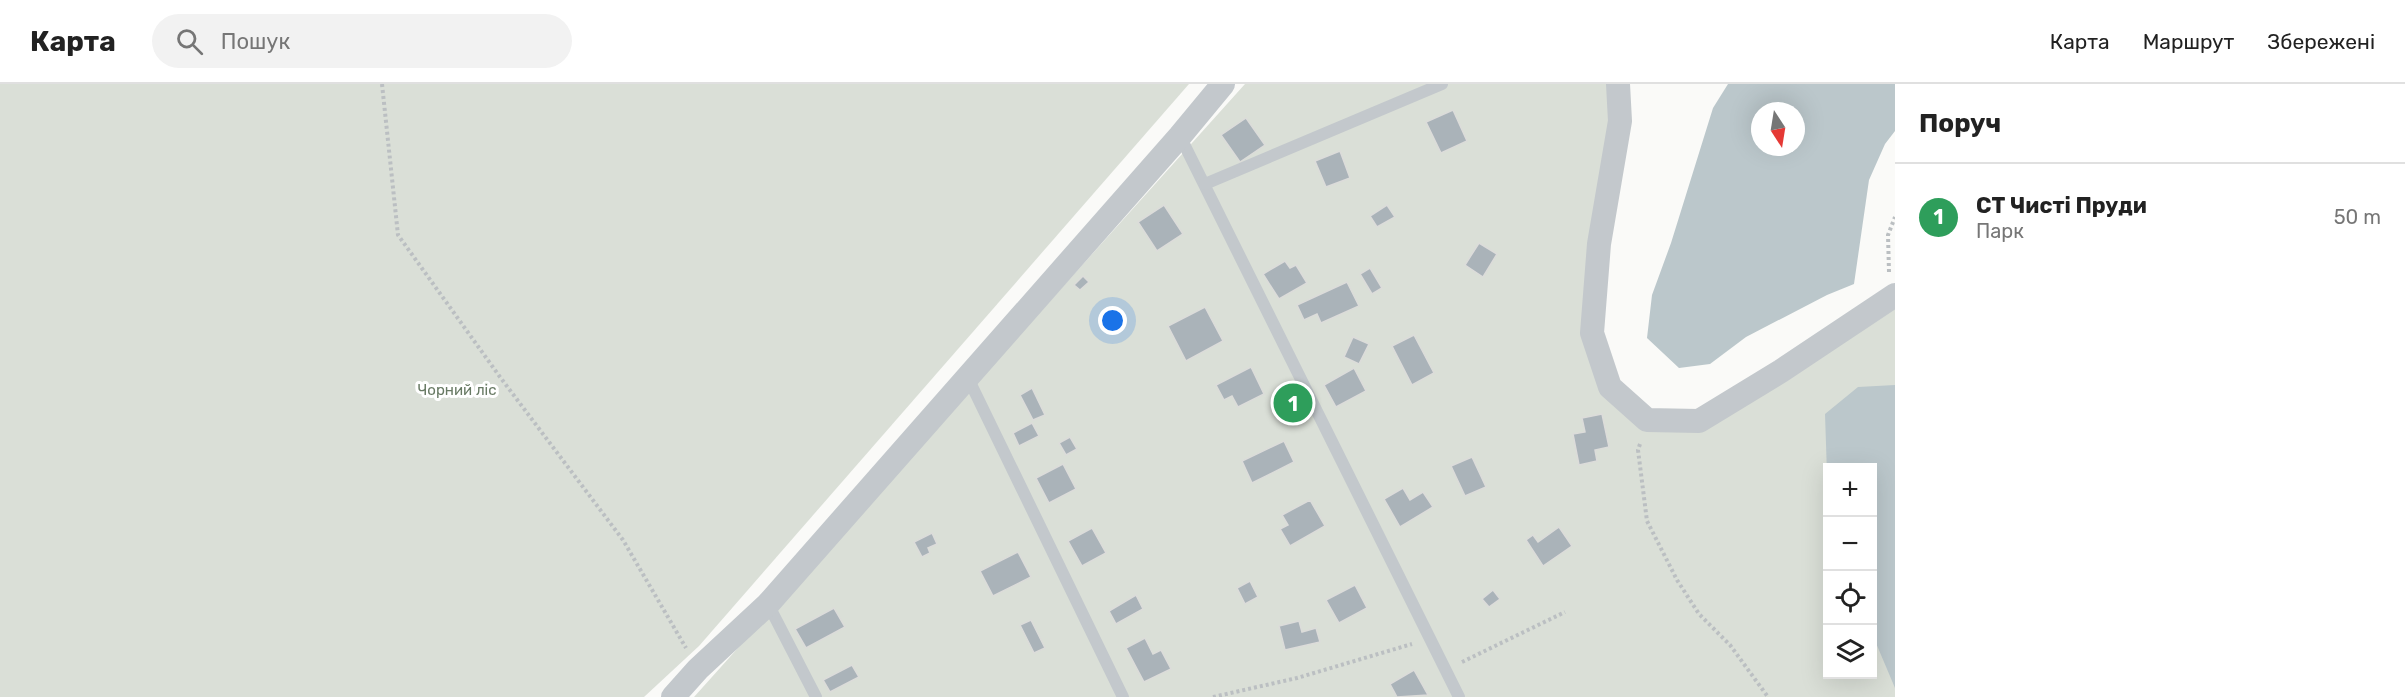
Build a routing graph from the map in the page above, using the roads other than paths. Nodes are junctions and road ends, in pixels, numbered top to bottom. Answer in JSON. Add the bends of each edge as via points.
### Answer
{"nodes":[{"id":1,"x":1223,"y":84,"type":"edge"},
{"id":2,"x":1442,"y":84,"type":"edge"},
{"id":3,"x":1618,"y":84,"type":"edge"},
{"id":4,"x":1180,"y":136,"type":"junction"},
{"id":5,"x":1205,"y":184,"type":"junction"},
{"id":6,"x":1892,"y":297,"type":"edge"},
{"id":7,"x":968,"y":378,"type":"junction"},
{"id":8,"x":768,"y":604,"type":"junction"},
{"id":9,"x":673,"y":697,"type":"edge"},
{"id":10,"x":816,"y":697,"type":"edge"},
{"id":11,"x":1123,"y":697,"type":"edge"},
{"id":12,"x":1459,"y":697,"type":"edge"}],
"edges":[{"from":1,"to":4,"type":"street"},
{"from":2,"to":5,"type":"lane"},
{"from":3,"to":6,"type":"street","via":[[1620,121],[1599,244],[1592,333],[1610,387],[1647,420],[1699,421]]},
{"from":4,"to":5,"type":"lane"},
{"from":4,"to":7,"type":"street"},
{"from":5,"to":12,"type":"lane"},
{"from":7,"to":8,"type":"street"},
{"from":7,"to":11,"type":"lane"},
{"from":8,"to":9,"type":"street"},
{"from":8,"to":10,"type":"lane"}]}
